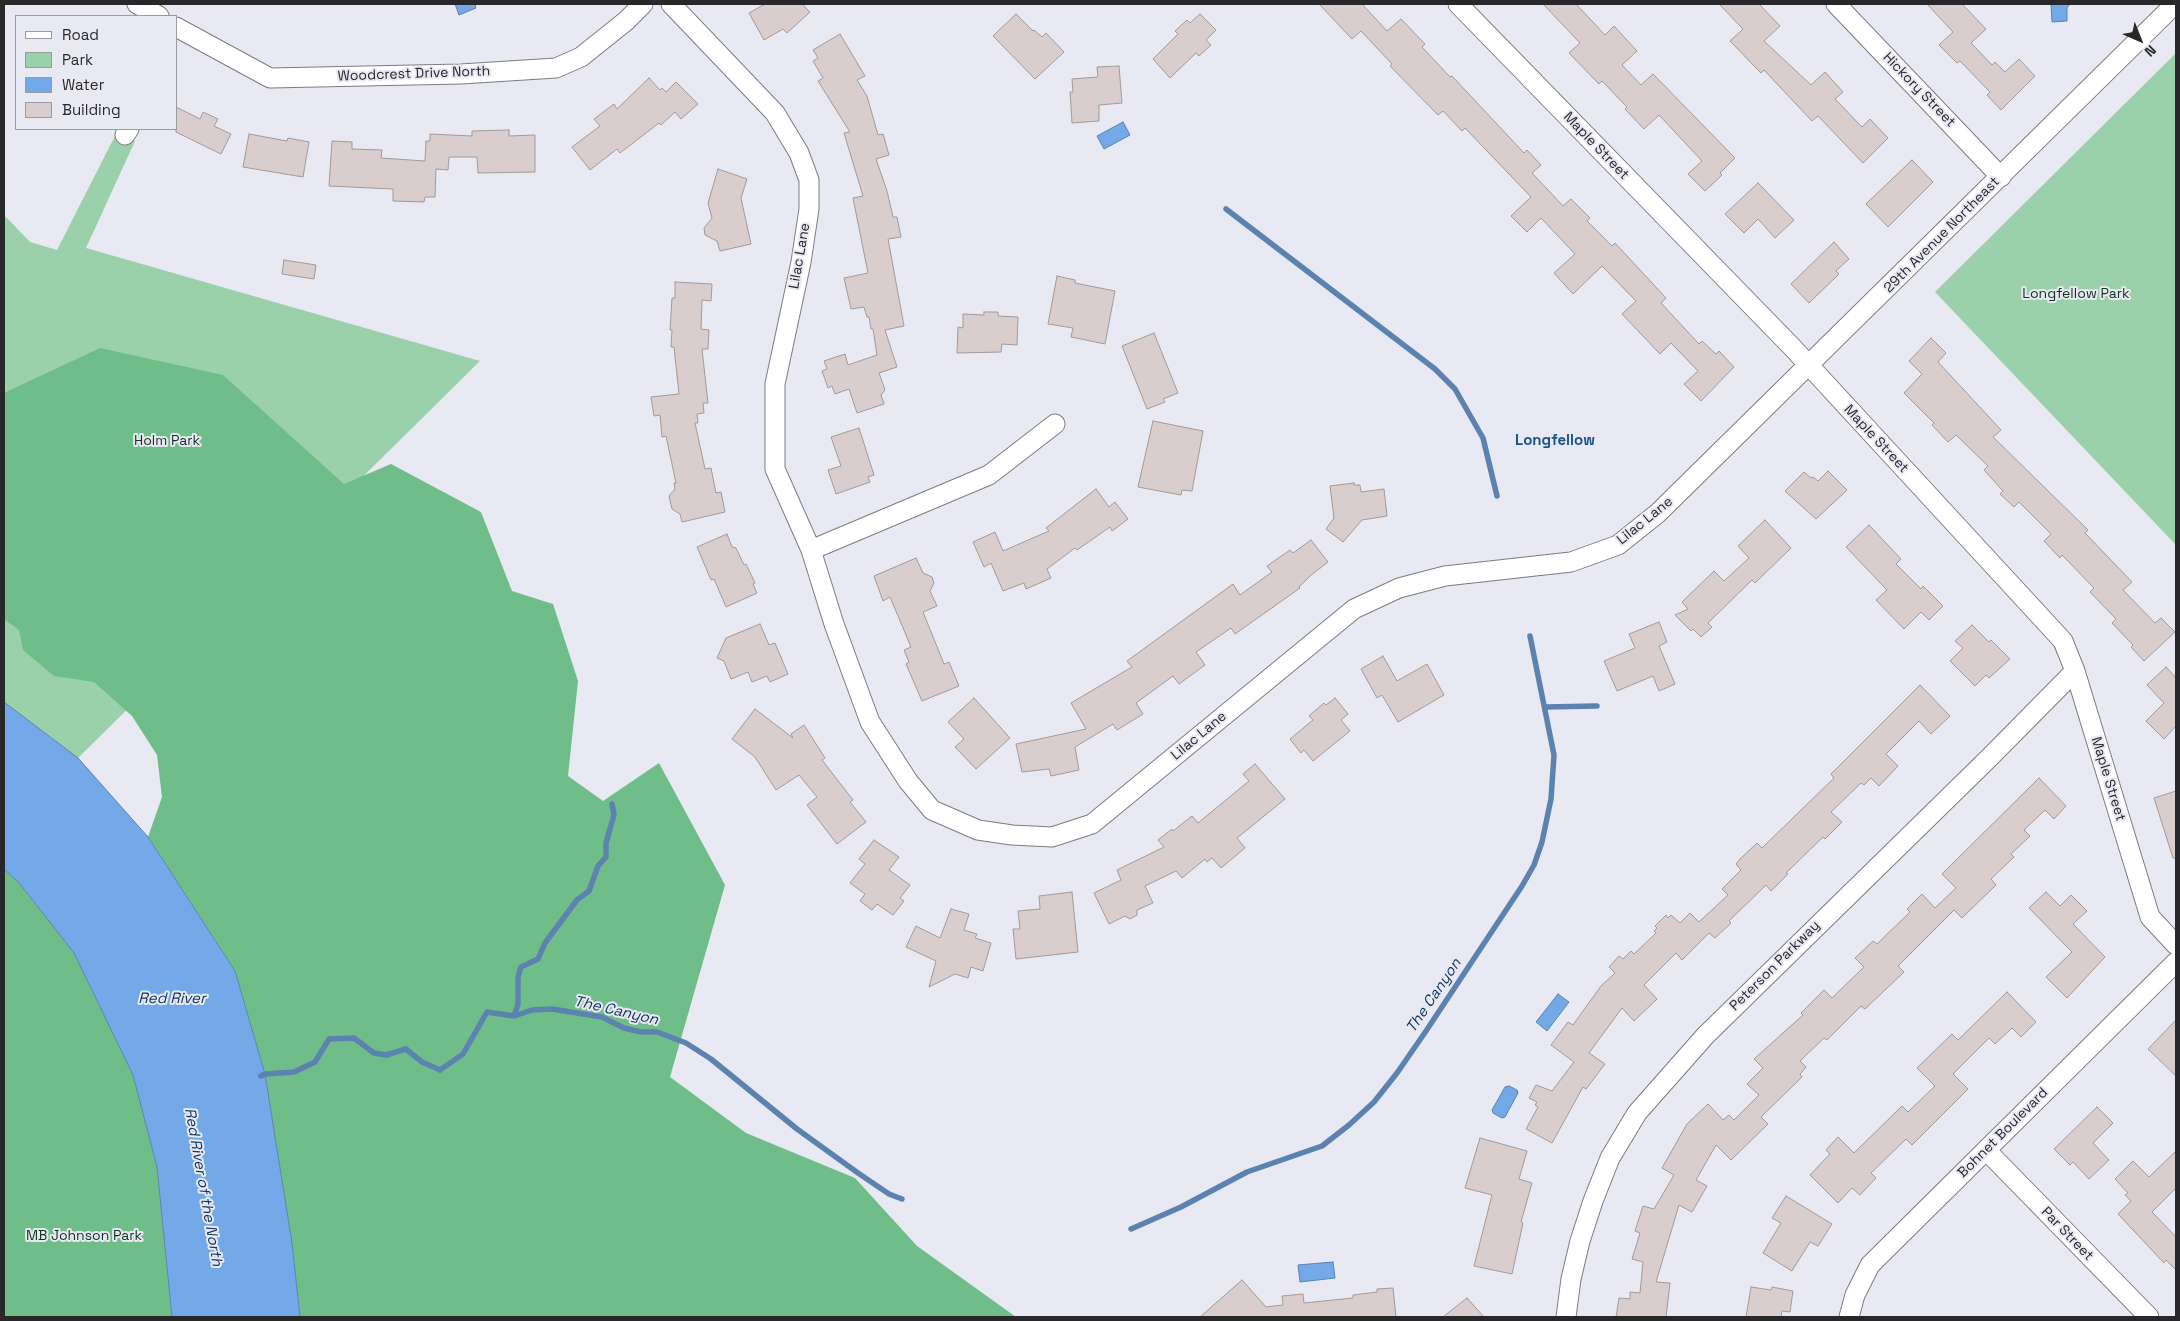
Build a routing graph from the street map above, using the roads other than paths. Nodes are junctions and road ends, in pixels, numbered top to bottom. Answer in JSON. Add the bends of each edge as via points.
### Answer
{"nodes":[{"id":1,"x":137,"y":4,"type":"edge"},
{"id":2,"x":643,"y":4,"type":"edge"},
{"id":3,"x":671,"y":4,"type":"edge"},
{"id":4,"x":1458,"y":4,"type":"edge"},
{"id":5,"x":1836,"y":4,"type":"edge"},
{"id":6,"x":2175,"y":4,"type":"edge"},
{"id":7,"x":156,"y":15,"type":"edge"},
{"id":8,"x":178,"y":32,"type":"edge"},
{"id":9,"x":2001,"y":177,"type":"junction"},
{"id":10,"x":1809,"y":366,"type":"junction"},
{"id":11,"x":1054,"y":424,"type":"dead end"},
{"id":12,"x":1708,"y":464,"type":"joint"},
{"id":13,"x":811,"y":550,"type":"junction"},
{"id":14,"x":2075,"y":671,"type":"junction"},
{"id":15,"x":2176,"y":946,"type":"edge"},
{"id":16,"x":2176,"y":962,"type":"edge"},
{"id":17,"x":1986,"y":1150,"type":"junction"},
{"id":18,"x":1566,"y":1317,"type":"edge"},
{"id":19,"x":1849,"y":1317,"type":"edge"},
{"id":20,"x":2149,"y":1317,"type":"edge"}],
"edges":[{"from":1,"to":7,"type":"street"},
{"from":2,"to":8,"type":"street","name":"Woodcrest Drive North","via":[[581,57],[556,68],[270,78]]},
{"from":3,"to":13,"type":"street","name":"Lilac Lane","via":[[775,113],[799,153],[809,180],[809,209],[801,262],[775,384],[774,411],[775,469]]},
{"from":4,"to":10,"type":"street","name":"Maple Street"},
{"from":5,"to":9,"type":"street","name":"Hickory Street"},
{"from":6,"to":9,"type":"street","name":"29th Avenue Northeast"},
{"from":9,"to":10,"type":"street","name":"29th Avenue Northeast"},
{"from":10,"to":12,"type":"street","name":"29th Avenue Northeast"},
{"from":10,"to":14,"type":"street","name":"Maple Street","via":[[2062,641]]},
{"from":11,"to":13,"type":"street","via":[[989,474]]},
{"from":12,"to":13,"type":"street","name":"Lilac Lane","via":[[1658,513],[1618,545],[1571,562],[1445,576],[1399,588],[1354,608],[1092,824],[1052,837],[978,830],[932,810],[908,781],[870,722]]},
{"from":14,"to":15,"type":"street","name":"Maple Street","via":[[2150,917]]},
{"from":14,"to":18,"type":"street","name":"Peterson Parkway","via":[[1705,1036],[1636,1113],[1610,1158],[1593,1201],[1571,1279]]},
{"from":16,"to":17,"type":"street","name":"Bohnet Boulevard"},
{"from":17,"to":19,"type":"street","name":"Bohnet Boulevard","via":[[1870,1265],[1855,1295]]},
{"from":17,"to":20,"type":"street","name":"Par Street"}]}
